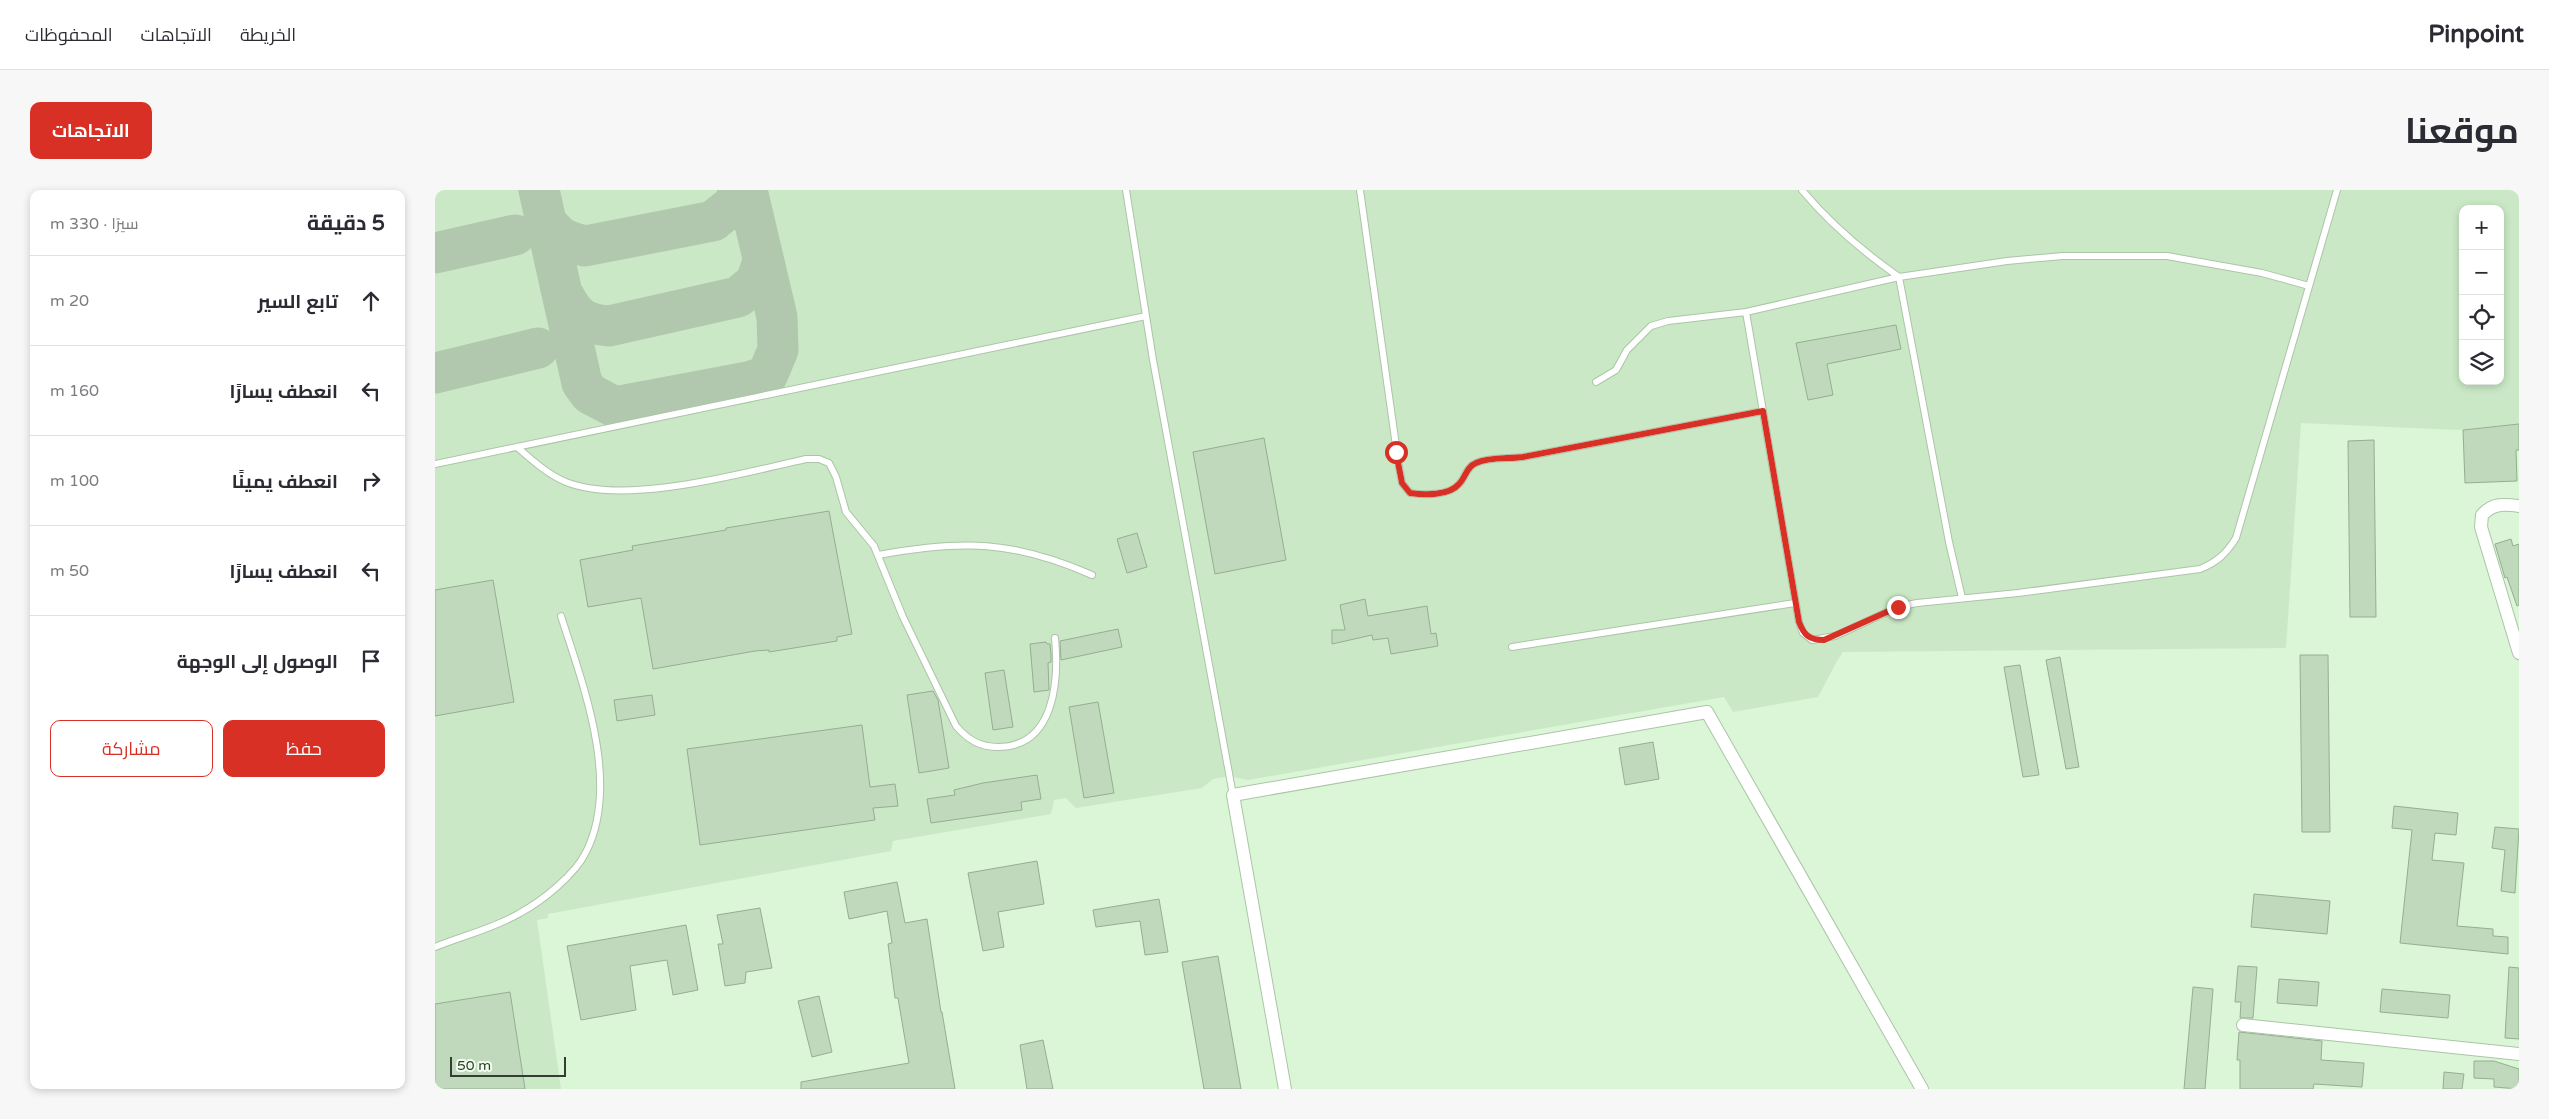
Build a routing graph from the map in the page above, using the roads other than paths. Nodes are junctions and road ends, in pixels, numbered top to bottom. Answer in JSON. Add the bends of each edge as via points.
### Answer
{"nodes":[{"id":1,"x":1126,"y":190,"type":"edge"},
{"id":2,"x":1360,"y":190,"type":"edge"},
{"id":3,"x":1802,"y":190,"type":"edge"},
{"id":4,"x":2337,"y":190,"type":"edge"},
{"id":5,"x":1899,"y":277,"type":"junction"},
{"id":6,"x":2309,"y":286,"type":"junction"},
{"id":7,"x":1746,"y":312,"type":"junction"},
{"id":8,"x":1146,"y":316,"type":"junction"},
{"id":9,"x":1596,"y":382,"type":"dead end"},
{"id":10,"x":1763,"y":411,"type":"junction"},
{"id":11,"x":517,"y":447,"type":"junction"},
{"id":12,"x":435,"y":464,"type":"edge"},
{"id":13,"x":2519,"y":506,"type":"edge"},
{"id":14,"x":878,"y":555,"type":"junction"},
{"id":15,"x":1092,"y":575,"type":"dead end"},
{"id":16,"x":1962,"y":598,"type":"junction"},
{"id":17,"x":1795,"y":603,"type":"junction"},
{"id":18,"x":561,"y":616,"type":"dead end"},
{"id":19,"x":1055,"y":638,"type":"dead end"},
{"id":20,"x":1512,"y":647,"type":"dead end"},
{"id":21,"x":2519,"y":653,"type":"edge"},
{"id":22,"x":1233,"y":794,"type":"junction"},
{"id":23,"x":435,"y":947,"type":"edge"},
{"id":24,"x":2243,"y":1025,"type":"dead end"},
{"id":25,"x":2519,"y":1054,"type":"edge"},
{"id":26,"x":1285,"y":1089,"type":"edge"},
{"id":27,"x":1922,"y":1089,"type":"edge"}],
"edges":[{"from":1,"to":8,"type":"lane"},
{"from":2,"to":10,"type":"lane","via":[[1396,452],[1402,483],[1410,493],[1447,491],[1459,485],[1473,464],[1484,460],[1523,457]]},
{"from":3,"to":5,"type":"lane","via":[[1858,248]]},
{"from":4,"to":6,"type":"lane"},
{"from":5,"to":6,"type":"lane","via":[[2007,261],[2167,256],[2216,263]]},
{"from":5,"to":7,"type":"lane"},
{"from":5,"to":16,"type":"lane"},
{"from":6,"to":16,"type":"lane","via":[[2235,538],[2215,563],[2182,572]]},
{"from":7,"to":9,"type":"lane","via":[[1651,326],[1627,350],[1616,370]]},
{"from":7,"to":10,"type":"lane"},
{"from":8,"to":11,"type":"lane"},
{"from":8,"to":22,"type":"lane"},
{"from":10,"to":17,"type":"lane"},
{"from":11,"to":12,"type":"lane"},
{"from":11,"to":14,"type":"lane","via":[[539,467],[566,482],[596,490],[664,487],[819,459],[829,463],[846,512],[869,538]]},
{"from":13,"to":21,"type":"street","via":[[2490,506],[2482,515],[2481,527]]},
{"from":14,"to":15,"type":"lane","via":[[947,545],[991,545],[1060,561]]},
{"from":14,"to":19,"type":"lane","via":[[903,617],[956,726],[978,744],[1007,747],[1021,743],[1034,736],[1043,724],[1055,687]]},
{"from":16,"to":17,"type":"lane","via":[[1898,607],[1824,640],[1812,640],[1803,633]]},
{"from":17,"to":20,"type":"lane"},
{"from":18,"to":23,"type":"lane","via":[[580,677],[599,761],[601,799],[595,830],[585,854],[545,896],[519,914]]},
{"from":22,"to":26,"type":"street"},
{"from":22,"to":27,"type":"street","via":[[1707,712]]},
{"from":24,"to":25,"type":"street"}]}
